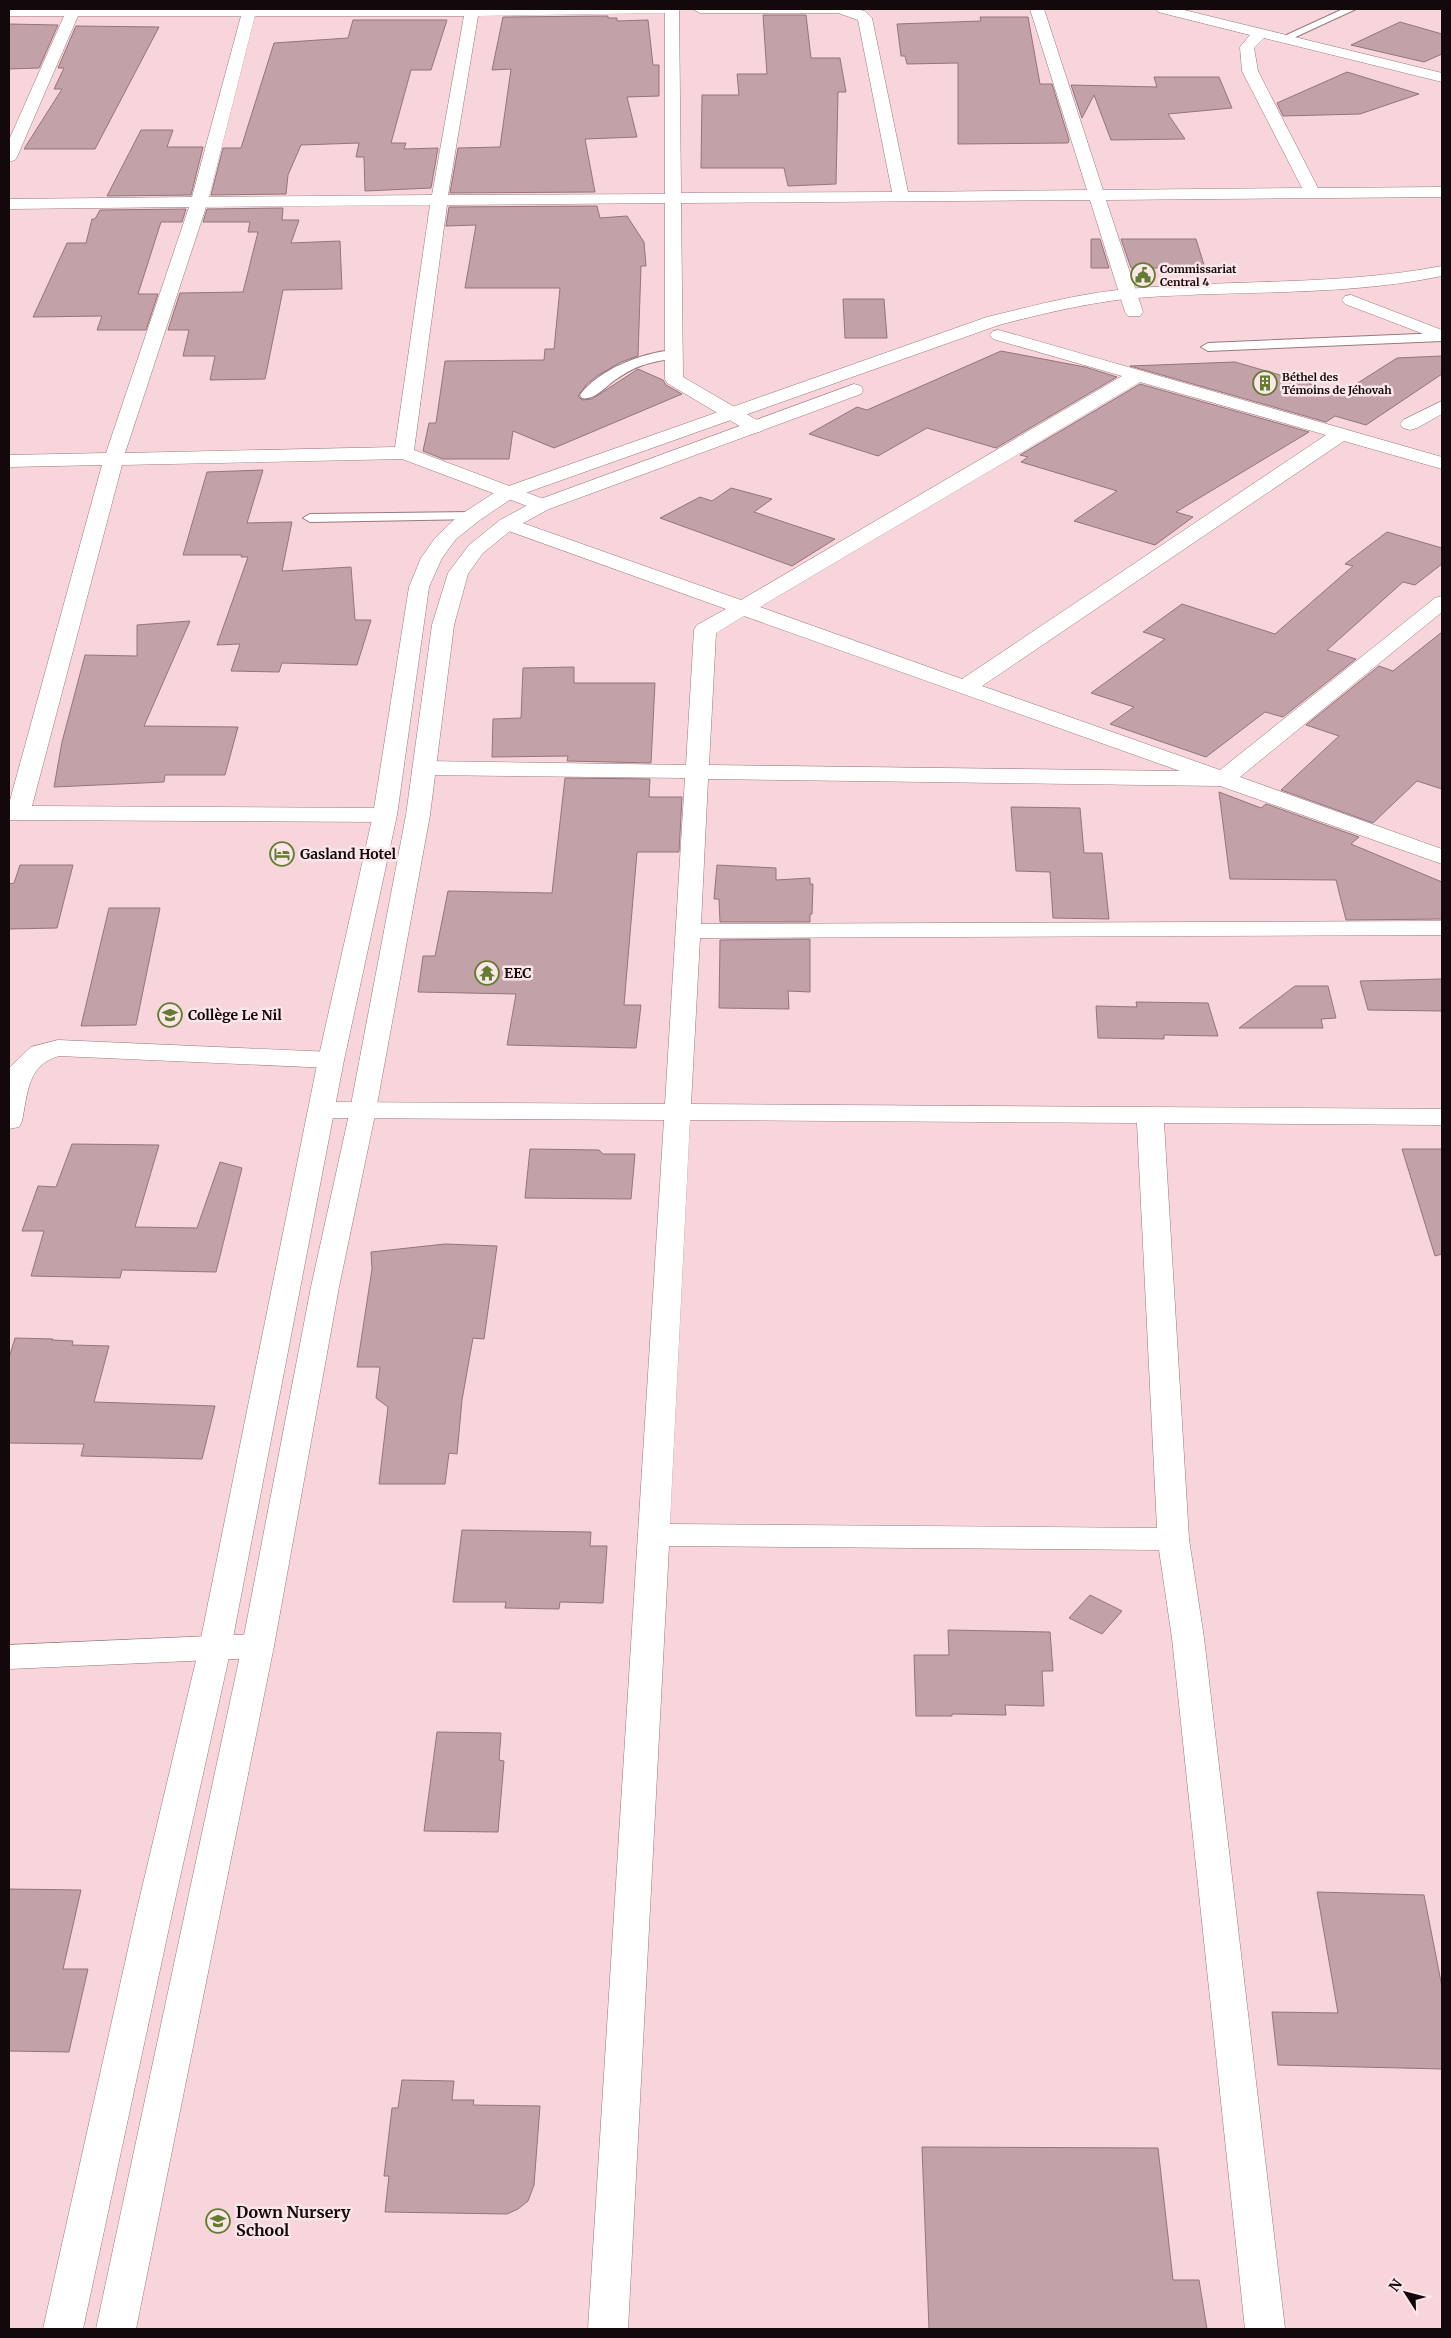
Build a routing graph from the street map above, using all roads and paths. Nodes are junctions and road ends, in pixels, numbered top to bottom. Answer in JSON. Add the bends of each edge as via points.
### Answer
{"nodes":[{"id":1,"x":666,"y":9,"type":"edge"},
{"id":2,"x":672,"y":9,"type":"edge"},
{"id":3,"x":700,"y":9,"type":"edge"},
{"id":4,"x":1037,"y":9,"type":"edge"},
{"id":5,"x":1163,"y":9,"type":"edge"},
{"id":6,"x":1351,"y":9,"type":"edge"},
{"id":7,"x":50,"y":10,"type":"edge"},
{"id":8,"x":250,"y":10,"type":"edge"},
{"id":9,"x":472,"y":10,"type":"edge"},
{"id":10,"x":860,"y":11,"type":"edge"},
{"id":11,"x":9,"y":12,"type":"edge"},
{"id":12,"x":73,"y":12,"type":"junction"},
{"id":13,"x":1261,"y":32,"type":"junction"},
{"id":14,"x":1285,"y":38,"type":"junction"},
{"id":15,"x":1442,"y":76,"type":"edge"},
{"id":16,"x":9,"y":157,"type":"edge"},
{"id":17,"x":1442,"y":192,"type":"edge"},
{"id":18,"x":1313,"y":194,"type":"junction"},
{"id":19,"x":1096,"y":195,"type":"junction"},
{"id":20,"x":901,"y":197,"type":"junction"},
{"id":21,"x":673,"y":198,"type":"junction"},
{"id":22,"x":439,"y":200,"type":"junction"},
{"id":23,"x":198,"y":203,"type":"junction"},
{"id":24,"x":9,"y":204,"type":"edge"},
{"id":25,"x":1442,"y":271,"type":"edge"},
{"id":26,"x":1442,"y":288,"type":"edge"},
{"id":27,"x":1128,"y":294,"type":"junction"},
{"id":28,"x":1351,"y":300,"type":"junction"},
{"id":29,"x":1259,"y":306,"type":"dead end"},
{"id":30,"x":1152,"y":311,"type":"dead end"},
{"id":31,"x":1118,"y":313,"type":"junction"},
{"id":32,"x":1000,"y":335,"type":"junction"},
{"id":33,"x":1442,"y":336,"type":"edge"},
{"id":34,"x":1208,"y":347,"type":"dead end"},
{"id":35,"x":673,"y":354,"type":"junction"},
{"id":36,"x":1138,"y":375,"type":"junction"},
{"id":37,"x":587,"y":395,"type":"dead end"},
{"id":38,"x":1442,"y":407,"type":"edge"},
{"id":39,"x":732,"y":414,"type":"junction"},
{"id":40,"x":1410,"y":424,"type":"dead end"},
{"id":41,"x":755,"y":427,"type":"junction"},
{"id":42,"x":1340,"y":434,"type":"junction"},
{"id":43,"x":404,"y":453,"type":"junction"},
{"id":44,"x":113,"y":460,"type":"junction"},
{"id":45,"x":9,"y":461,"type":"edge"},
{"id":46,"x":1442,"y":463,"type":"edge"},
{"id":47,"x":507,"y":494,"type":"junction"},
{"id":48,"x":542,"y":505,"type":"junction"},
{"id":49,"x":472,"y":516,"type":"junction"},
{"id":50,"x":310,"y":518,"type":"dead end"},
{"id":51,"x":507,"y":524,"type":"junction"},
{"id":52,"x":1442,"y":602,"type":"edge"},
{"id":53,"x":743,"y":608,"type":"junction"},
{"id":54,"x":965,"y":687,"type":"junction"},
{"id":55,"x":424,"y":768,"type":"junction"},
{"id":56,"x":697,"y":770,"type":"junction"},
{"id":57,"x":1223,"y":779,"type":"junction"},
{"id":58,"x":14,"y":813,"type":"edge"},
{"id":59,"x":386,"y":815,"type":"junction"},
{"id":60,"x":1442,"y":857,"type":"edge"},
{"id":61,"x":1442,"y":928,"type":"edge"},
{"id":62,"x":688,"y":931,"type":"junction"},
{"id":63,"x":331,"y":1060,"type":"junction"},
{"id":64,"x":322,"y":1110,"type":"junction"},
{"id":65,"x":363,"y":1110,"type":"junction"},
{"id":66,"x":678,"y":1112,"type":"junction"},
{"id":67,"x":1150,"y":1115,"type":"junction"},
{"id":68,"x":1442,"y":1117,"type":"edge"},
{"id":69,"x":9,"y":1121,"type":"edge"},
{"id":70,"x":654,"y":1535,"type":"junction"},
{"id":71,"x":1173,"y":1539,"type":"junction"},
{"id":72,"x":258,"y":1646,"type":"junction"},
{"id":73,"x":215,"y":1648,"type":"junction"},
{"id":74,"x":9,"y":1657,"type":"edge"},
{"id":75,"x":62,"y":2329,"type":"edge"},
{"id":76,"x":116,"y":2329,"type":"edge"},
{"id":77,"x":608,"y":2329,"type":"edge"},
{"id":78,"x":1265,"y":2329,"type":"edge"}],
"edges":[{"from":1,"to":9,"type":"street"},
{"from":2,"to":21,"type":"street"},
{"from":3,"to":10,"type":"street"},
{"from":4,"to":19,"type":"street"},
{"from":5,"to":13,"type":"street"},
{"from":6,"to":14,"type":"lane"},
{"from":7,"to":11,"type":"street"},
{"from":7,"to":12,"type":"street"},
{"from":8,"to":9,"type":"street"},
{"from":8,"to":12,"type":"street"},
{"from":8,"to":23,"type":"street"},
{"from":9,"to":22,"type":"street"},
{"from":10,"to":20,"type":"street","via":[[865,18]]},
{"from":12,"to":16,"type":"street"},
{"from":13,"to":14,"type":"street"},
{"from":13,"to":18,"type":"street","via":[[1247,47],[1250,70]]},
{"from":14,"to":15,"type":"street"},
{"from":17,"to":18,"type":"street"},
{"from":18,"to":19,"type":"street"},
{"from":19,"to":20,"type":"street"},
{"from":19,"to":27,"type":"street"},
{"from":20,"to":21,"type":"street"},
{"from":21,"to":22,"type":"street"},
{"from":21,"to":35,"type":"street"},
{"from":22,"to":23,"type":"street"},
{"from":22,"to":43,"type":"street"},
{"from":23,"to":24,"type":"street"},
{"from":23,"to":44,"type":"street"},
{"from":25,"to":27,"type":"street","via":[[1328,286]]},
{"from":26,"to":28,"type":"street"},
{"from":27,"to":31,"type":"street"},
{"from":27,"to":39,"type":"street","via":[[1052,306],[993,321]]},
{"from":28,"to":29,"type":"street"},
{"from":28,"to":33,"type":"street"},
{"from":30,"to":31,"type":"street"},
{"from":31,"to":32,"type":"street","via":[[1071,319]]},
{"from":32,"to":36,"type":"street"},
{"from":32,"to":41,"type":"street"},
{"from":33,"to":34,"type":"lane"},
{"from":35,"to":37,"type":"lane","via":[[660,354],[634,362]]},
{"from":35,"to":39,"type":"street","via":[[674,379]]},
{"from":36,"to":42,"type":"street"},
{"from":36,"to":53,"type":"street"},
{"from":38,"to":40,"type":"street"},
{"from":39,"to":41,"type":"street"},
{"from":39,"to":47,"type":"street"},
{"from":41,"to":48,"type":"street"},
{"from":42,"to":46,"type":"street"},
{"from":42,"to":54,"type":"street"},
{"from":43,"to":44,"type":"street"},
{"from":43,"to":47,"type":"street"},
{"from":44,"to":45,"type":"street"},
{"from":44,"to":58,"type":"street"},
{"from":47,"to":48,"type":"street"},
{"from":47,"to":49,"type":"street"},
{"from":48,"to":51,"type":"street"},
{"from":49,"to":50,"type":"lane"},
{"from":49,"to":59,"type":"street","via":[[442,542],[419,587]]},
{"from":51,"to":53,"type":"street"},
{"from":51,"to":55,"type":"street","via":[[476,550],[458,573],[442,625]]},
{"from":52,"to":57,"type":"street"},
{"from":53,"to":54,"type":"street"},
{"from":53,"to":56,"type":"street","via":[[705,630]]},
{"from":54,"to":57,"type":"street"},
{"from":55,"to":56,"type":"street"},
{"from":55,"to":65,"type":"street"},
{"from":56,"to":57,"type":"street"},
{"from":56,"to":62,"type":"street"},
{"from":57,"to":60,"type":"street"},
{"from":58,"to":59,"type":"street"},
{"from":59,"to":63,"type":"street"},
{"from":61,"to":62,"type":"street"},
{"from":62,"to":66,"type":"street"},
{"from":63,"to":64,"type":"street"},
{"from":63,"to":69,"type":"street","via":[[58,1048],[40,1053],[19,1072]]},
{"from":64,"to":65,"type":"street"},
{"from":64,"to":73,"type":"street"},
{"from":65,"to":66,"type":"street"},
{"from":65,"to":72,"type":"street","via":[[325,1287]]},
{"from":66,"to":67,"type":"street"},
{"from":66,"to":70,"type":"street"},
{"from":67,"to":68,"type":"street"},
{"from":67,"to":71,"type":"street"},
{"from":70,"to":71,"type":"street"},
{"from":70,"to":77,"type":"street"},
{"from":71,"to":78,"type":"street","via":[[1188,1638]]},
{"from":72,"to":73,"type":"street"},
{"from":72,"to":76,"type":"street"},
{"from":73,"to":74,"type":"street"},
{"from":73,"to":75,"type":"street"}]}
